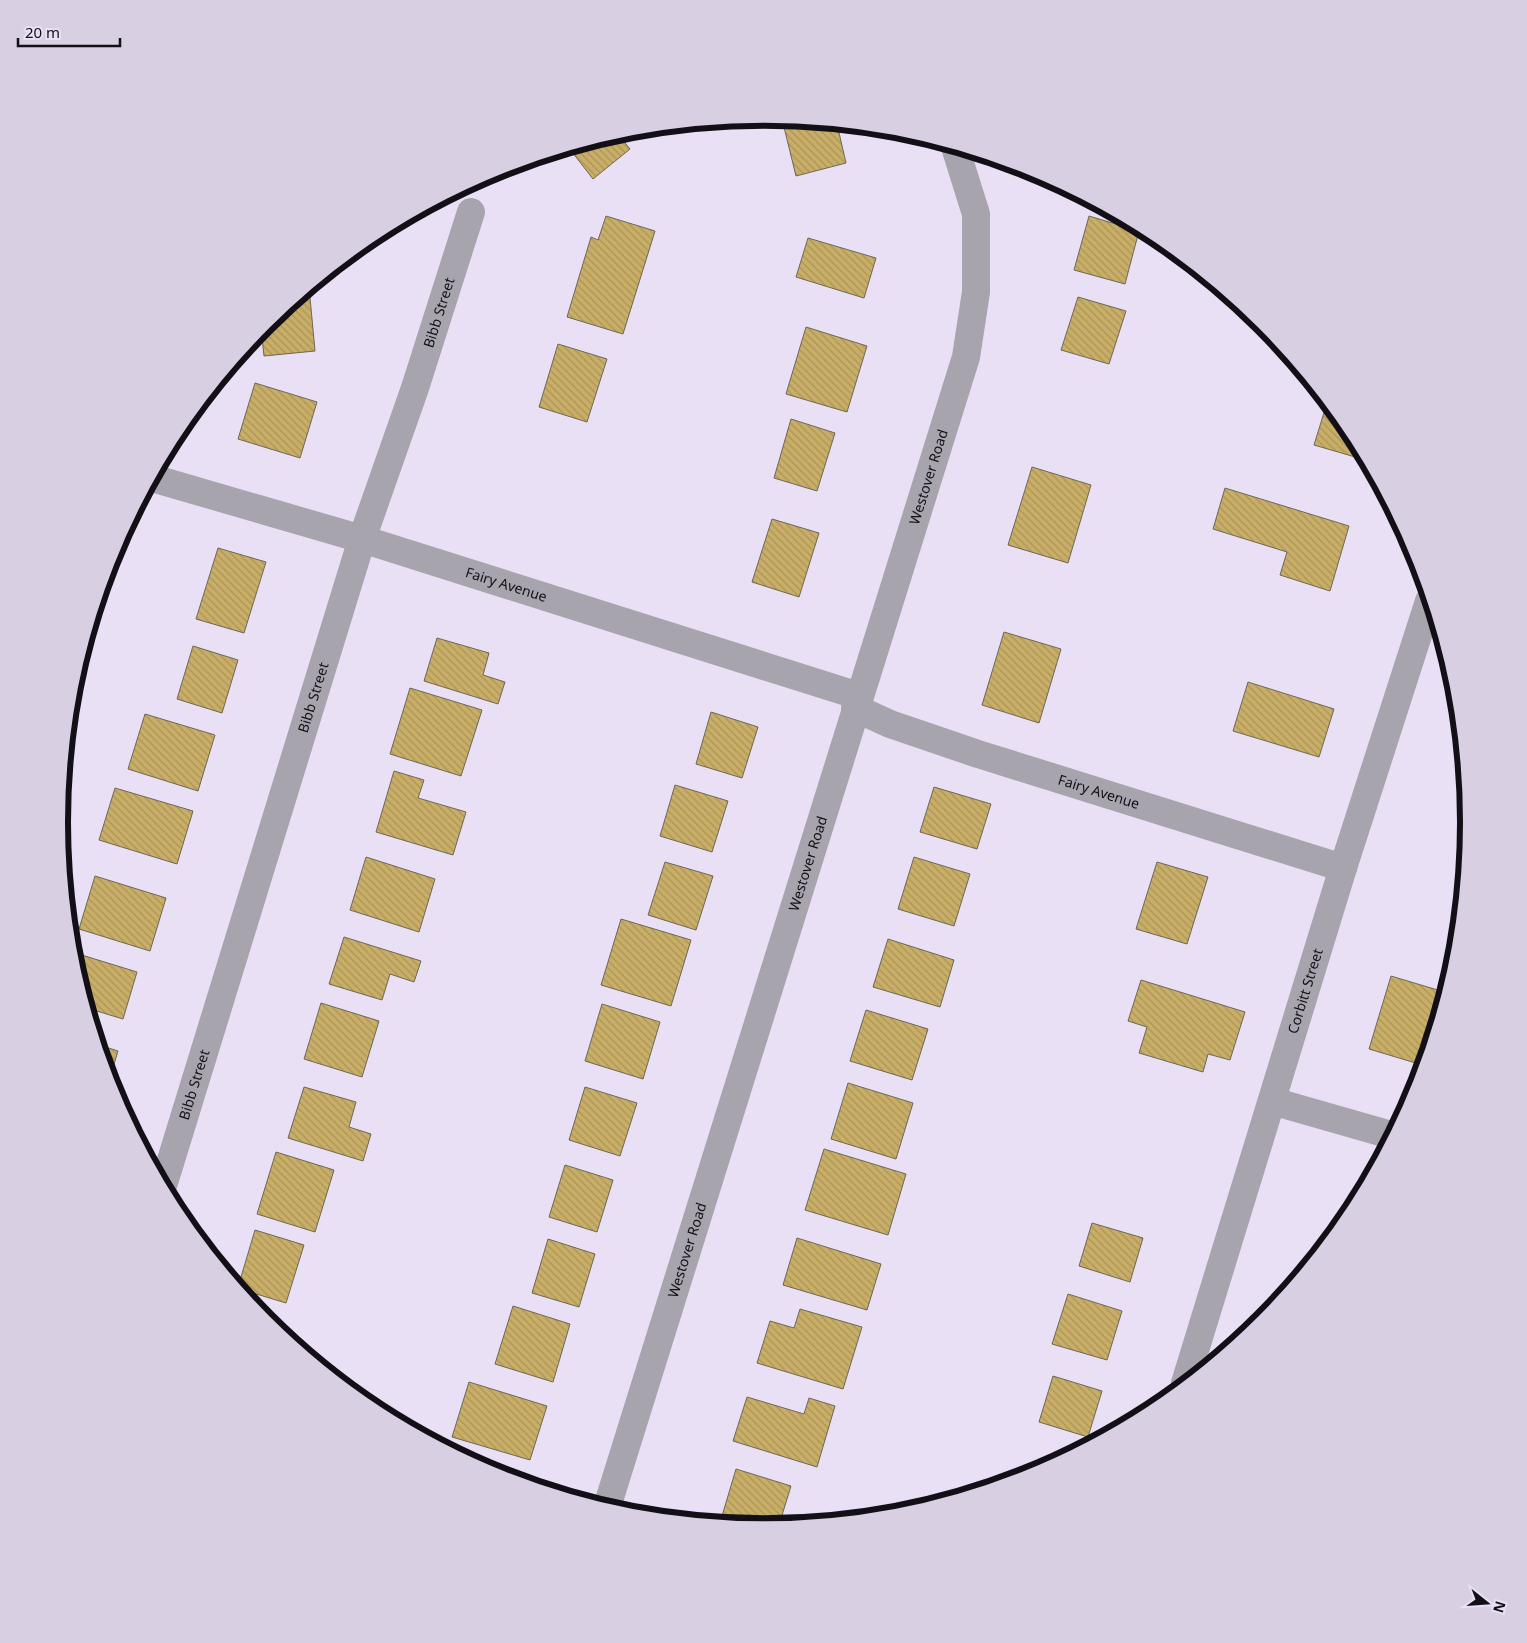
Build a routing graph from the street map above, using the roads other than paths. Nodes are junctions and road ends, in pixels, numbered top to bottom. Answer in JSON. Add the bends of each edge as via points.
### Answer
{"nodes":[{"id":1,"x":957,"y":153,"type":"edge"},
{"id":2,"x":471,"y":212,"type":"dead end"},
{"id":3,"x":157,"y":480,"type":"edge"},
{"id":4,"x":362,"y":539,"type":"junction"},
{"id":5,"x":1426,"y":609,"type":"edge"},
{"id":6,"x":857,"y":702,"type":"junction"},
{"id":7,"x":1344,"y":868,"type":"junction"},
{"id":8,"x":1272,"y":1101,"type":"junction"},
{"id":9,"x":1386,"y":1133,"type":"edge"},
{"id":10,"x":166,"y":1177,"type":"edge"},
{"id":11,"x":1188,"y":1373,"type":"edge"},
{"id":12,"x":609,"y":1500,"type":"edge"}],
"edges":[{"from":1,"to":6,"type":"street","name":"Westover Road","via":[[976,214],[976,292],[966,357]]},
{"from":2,"to":4,"type":"street","name":"Bibb Street","via":[[415,388]]},
{"from":3,"to":4,"type":"street","name":"Fairy Avenue"},
{"from":4,"to":6,"type":"street","name":"Fairy Avenue"},
{"from":4,"to":10,"type":"street","name":"Bibb Street"},
{"from":5,"to":7,"type":"street","name":"Corbitt Street"},
{"from":6,"to":7,"type":"street","name":"Fairy Avenue","via":[[890,724],[978,754]]},
{"from":6,"to":12,"type":"street","name":"Westover Road"},
{"from":7,"to":8,"type":"street","name":"Corbitt Street"},
{"from":8,"to":9,"type":"street"},
{"from":8,"to":11,"type":"street","name":"Corbitt Street"}]}
